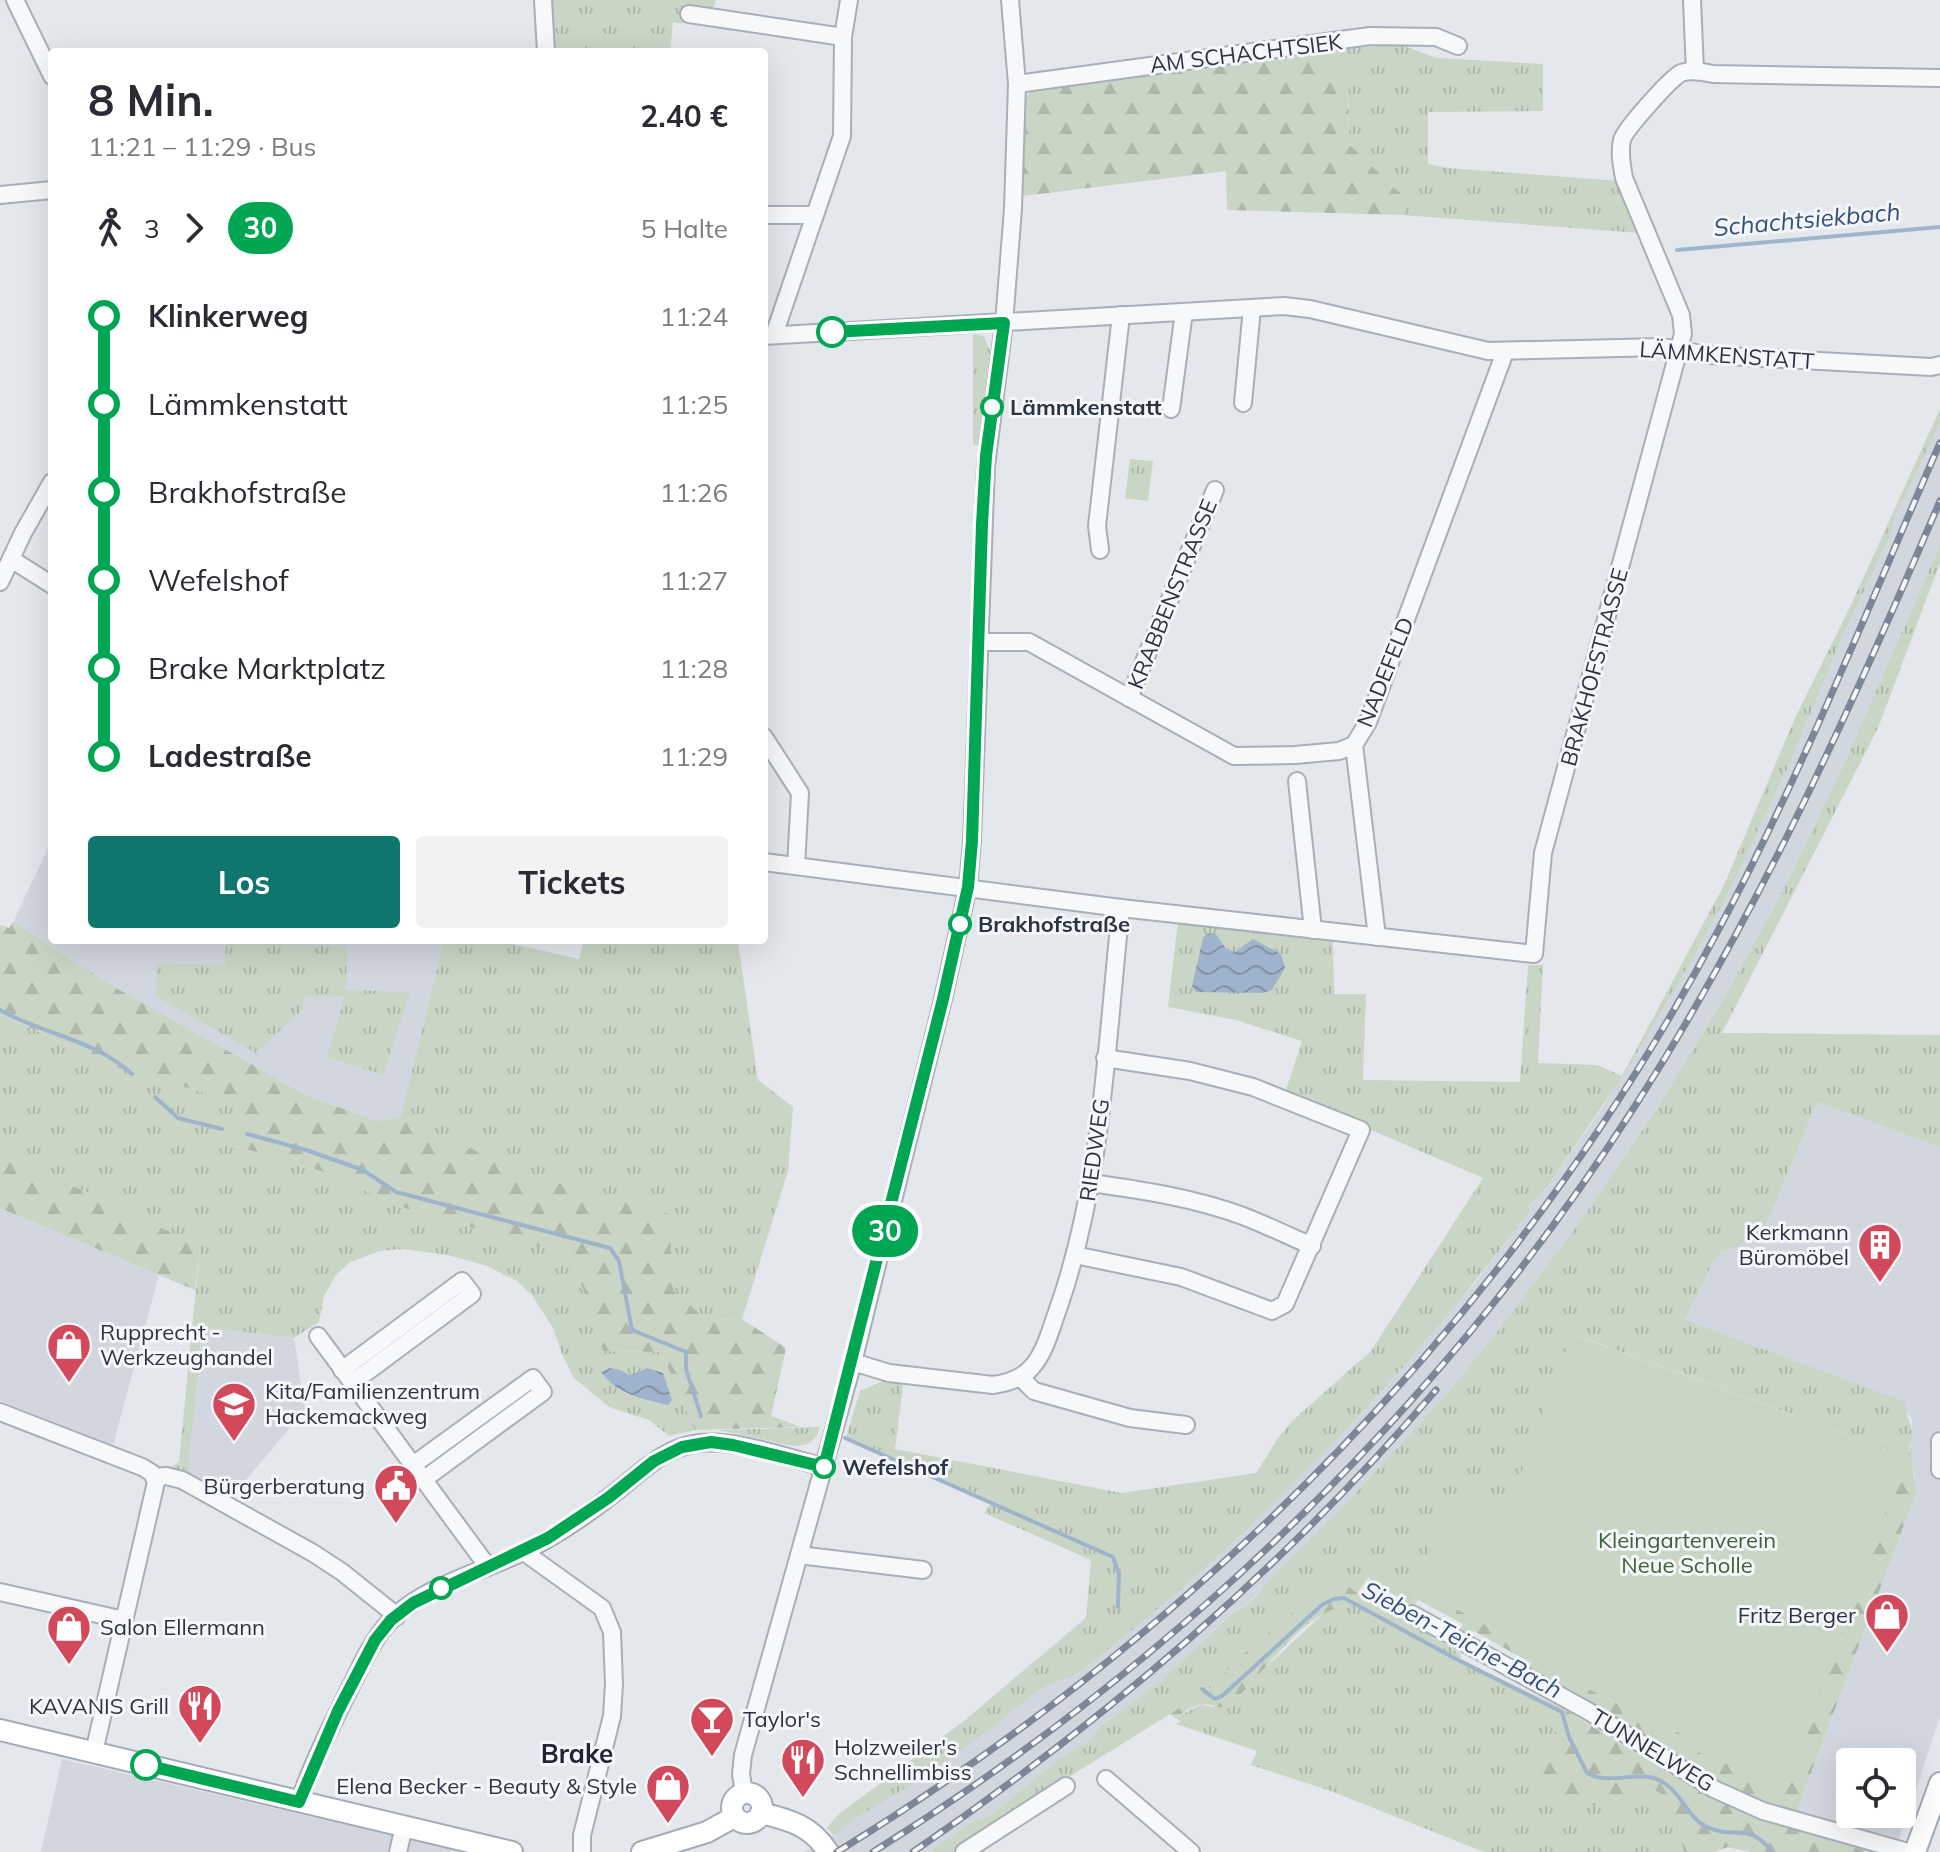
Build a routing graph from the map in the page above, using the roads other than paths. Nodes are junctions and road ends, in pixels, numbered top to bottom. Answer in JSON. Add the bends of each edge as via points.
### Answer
{"nodes":[{"id":1,"x":15,"y":0,"type":"edge"},
{"id":2,"x":543,"y":0,"type":"edge"},
{"id":3,"x":849,"y":0,"type":"edge"},
{"id":4,"x":1010,"y":0,"type":"edge"},
{"id":5,"x":1692,"y":0,"type":"edge"},
{"id":6,"x":689,"y":14,"type":"dead end"},
{"id":7,"x":843,"y":37,"type":"junction"},
{"id":8,"x":1458,"y":46,"type":"dead end"},
{"id":9,"x":546,"y":48,"type":"edge"},
{"id":10,"x":48,"y":68,"type":"edge"},
{"id":11,"x":1688,"y":72,"type":"junction"},
{"id":12,"x":1940,"y":78,"type":"edge"},
{"id":13,"x":1025,"y":83,"type":"junction"},
{"id":14,"x":48,"y":190,"type":"edge"},
{"id":15,"x":0,"y":195,"type":"edge"},
{"id":16,"x":768,"y":215,"type":"edge"},
{"id":17,"x":814,"y":215,"type":"junction"},
{"id":18,"x":1252,"y":308,"type":"junction"},
{"id":19,"x":1184,"y":312,"type":"junction"},
{"id":20,"x":1121,"y":315,"type":"junction"},
{"id":21,"x":1004,"y":323,"type":"junction"},
{"id":22,"x":769,"y":335,"type":"edge"},
{"id":23,"x":1678,"y":350,"type":"junction"},
{"id":24,"x":1505,"y":352,"type":"junction"},
{"id":25,"x":1940,"y":365,"type":"edge"},
{"id":26,"x":1243,"y":403,"type":"dead end"},
{"id":27,"x":1171,"y":409,"type":"dead end"},
{"id":28,"x":48,"y":490,"type":"edge"},
{"id":29,"x":1215,"y":490,"type":"dead end"},
{"id":30,"x":1100,"y":550,"type":"dead end"},
{"id":31,"x":11,"y":559,"type":"junction"},
{"id":32,"x":0,"y":582,"type":"edge"},
{"id":33,"x":48,"y":582,"type":"edge"},
{"id":34,"x":979,"y":642,"type":"junction"},
{"id":35,"x":1129,"y":698,"type":"junction"},
{"id":36,"x":768,"y":743,"type":"edge"},
{"id":37,"x":1354,"y":745,"type":"junction"},
{"id":38,"x":1297,"y":781,"type":"dead end"},
{"id":39,"x":768,"y":862,"type":"edge"},
{"id":40,"x":796,"y":866,"type":"junction"},
{"id":41,"x":968,"y":887,"type":"junction"},
{"id":42,"x":1121,"y":908,"type":"junction"},
{"id":43,"x":1313,"y":930,"type":"junction"},
{"id":44,"x":1377,"y":937,"type":"junction"},
{"id":45,"x":1105,"y":1058,"type":"junction"},
{"id":46,"x":1090,"y":1183,"type":"junction"},
{"id":47,"x":1312,"y":1246,"type":"junction"},
{"id":48,"x":1075,"y":1255,"type":"junction"},
{"id":49,"x":318,"y":1336,"type":"dead end"},
{"id":50,"x":853,"y":1362,"type":"junction"},
{"id":51,"x":347,"y":1377,"type":"junction"},
{"id":52,"x":1020,"y":1377,"type":"junction"},
{"id":53,"x":0,"y":1412,"type":"edge"},
{"id":54,"x":1186,"y":1425,"type":"dead end"},
{"id":55,"x":1940,"y":1441,"type":"edge"},
{"id":56,"x":413,"y":1465,"type":"junction"},
{"id":57,"x":824,"y":1467,"type":"junction"},
{"id":58,"x":1940,"y":1470,"type":"edge"},
{"id":59,"x":155,"y":1477,"type":"junction"},
{"id":60,"x":423,"y":1480,"type":"junction"},
{"id":61,"x":524,"y":1552,"type":"junction"},
{"id":62,"x":799,"y":1555,"type":"junction"},
{"id":63,"x":488,"y":1567,"type":"junction"},
{"id":64,"x":923,"y":1570,"type":"dead end"},
{"id":65,"x":0,"y":1592,"type":"edge"},
{"id":66,"x":1412,"y":1614,"type":"dead end"},
{"id":67,"x":397,"y":1616,"type":"junction"},
{"id":68,"x":124,"y":1620,"type":"junction"},
{"id":69,"x":0,"y":1730,"type":"edge"},
{"id":70,"x":94,"y":1752,"type":"junction"},
{"id":71,"x":1106,"y":1779,"type":"dead end"},
{"id":72,"x":1940,"y":1783,"type":"edge"},
{"id":73,"x":1066,"y":1786,"type":"dead end"},
{"id":74,"x":744,"y":1793,"type":"junction"},
{"id":75,"x":299,"y":1802,"type":"junction"},
{"id":76,"x":761,"y":1813,"type":"junction"},
{"id":77,"x":734,"y":1817,"type":"junction"},
{"id":78,"x":404,"y":1827,"type":"junction"},
{"id":79,"x":398,"y":1852,"type":"edge"},
{"id":80,"x":512,"y":1852,"type":"edge"},
{"id":81,"x":582,"y":1852,"type":"edge"},
{"id":82,"x":642,"y":1852,"type":"edge"},
{"id":83,"x":828,"y":1852,"type":"edge"},
{"id":84,"x":964,"y":1852,"type":"edge"},
{"id":85,"x":1191,"y":1852,"type":"edge"},
{"id":86,"x":1908,"y":1852,"type":"edge"},
{"id":87,"x":1915,"y":1852,"type":"edge"}],
"edges":[{"from":1,"to":10,"type":"street"},
{"from":2,"to":9,"type":"street"},
{"from":3,"to":7,"type":"street"},
{"from":4,"to":13,"type":"street"},
{"from":5,"to":11,"type":"street"},
{"from":6,"to":7,"type":"street"},
{"from":7,"to":17,"type":"street","via":[[842,136]]},
{"from":8,"to":13,"type":"street","name":"AM SCHACHTSIEK","via":[[1436,37],[1370,36]]},
{"from":11,"to":12,"type":"street"},
{"from":11,"to":23,"type":"street","name":"BRAKHOFSTRASSE","via":[[1630,126],[1621,160],[1681,315]]},
{"from":13,"to":21,"type":"street"},
{"from":14,"to":15,"type":"street"},
{"from":16,"to":17,"type":"street"},
{"from":17,"to":22,"type":"street"},
{"from":18,"to":19,"type":"street","name":"LÄMMKENSTATT"},
{"from":18,"to":24,"type":"street","name":"LÄMMKENSTATT","via":[[1310,309]]},
{"from":18,"to":26,"type":"street"},
{"from":19,"to":20,"type":"street","name":"LÄMMKENSTATT"},
{"from":19,"to":27,"type":"street"},
{"from":20,"to":21,"type":"street","name":"LÄMMKENSTATT"},
{"from":20,"to":30,"type":"street","via":[[1098,515]]},
{"from":21,"to":22,"type":"street","name":"LÄMMKENSTATT"},
{"from":21,"to":34,"type":"street","via":[[986,466]]},
{"from":23,"to":24,"type":"street","name":"LÄMMKENSTATT"},
{"from":23,"to":25,"type":"street","name":"LÄMMKENSTATT"},
{"from":23,"to":44,"type":"street","name":"BRAKHOFSTRASSE","via":[[1543,853],[1534,954]]},
{"from":24,"to":37,"type":"street","name":"NADEFELD","via":[[1374,708]]},
{"from":28,"to":31,"type":"street"},
{"from":29,"to":35,"type":"street","name":"KRABBENSTRASSE"},
{"from":31,"to":32,"type":"street"},
{"from":31,"to":33,"type":"street"},
{"from":34,"to":35,"type":"street","name":"NADEFELD","via":[[1029,642]]},
{"from":34,"to":41,"type":"street"},
{"from":35,"to":37,"type":"street","name":"NADEFELD","via":[[1234,756],[1339,751]]},
{"from":36,"to":40,"type":"street","via":[[800,793]]},
{"from":37,"to":44,"type":"street"},
{"from":38,"to":43,"type":"street"},
{"from":39,"to":40,"type":"street","name":"BRAKHOFSTRASSE"},
{"from":40,"to":41,"type":"street","name":"BRAKHOFSTRASSE"},
{"from":41,"to":42,"type":"street","name":"BRAKHOFSTRASSE"},
{"from":41,"to":50,"type":"street"},
{"from":42,"to":43,"type":"street","name":"BRAKHOFSTRASSE"},
{"from":42,"to":45,"type":"street","name":"RIEDWEG"},
{"from":43,"to":44,"type":"street","name":"BRAKHOFSTRASSE"},
{"from":45,"to":46,"type":"street","name":"RIEDWEG"},
{"from":45,"to":47,"type":"street","via":[[1253,1087],[1361,1130]]},
{"from":46,"to":47,"type":"street","via":[[1207,1205]]},
{"from":46,"to":48,"type":"street","name":"RIEDWEG"},
{"from":47,"to":48,"type":"street","via":[[1285,1304],[1272,1311],[1181,1277]]},
{"from":48,"to":52,"type":"street","name":"RIEDWEG","via":[[1044,1349]]},
{"from":49,"to":51,"type":"street"},
{"from":50,"to":52,"type":"street","via":[[889,1373],[982,1384]]},
{"from":50,"to":57,"type":"street"},
{"from":51,"to":51,"type":"street","via":[[462,1281],[472,1294]]},
{"from":51,"to":56,"type":"street"},
{"from":52,"to":54,"type":"street","via":[[1034,1391],[1130,1418]]},
{"from":53,"to":59,"type":"street","via":[[142,1467]]},
{"from":55,"to":58,"type":"street"},
{"from":56,"to":60,"type":"street"},
{"from":56,"to":60,"type":"street","via":[[533,1378],[543,1392]]},
{"from":57,"to":61,"type":"street","via":[[733,1445],[682,1447]]},
{"from":57,"to":62,"type":"street"},
{"from":59,"to":67,"type":"street","via":[[182,1480],[313,1553]]},
{"from":59,"to":68,"type":"street"},
{"from":60,"to":63,"type":"street"},
{"from":61,"to":63,"type":"street"},
{"from":61,"to":81,"type":"street","via":[[602,1608],[612,1632],[612,1716]]},
{"from":62,"to":64,"type":"street"},
{"from":62,"to":74,"type":"street","via":[[743,1755]]},
{"from":63,"to":67,"type":"street","via":[[432,1592]]},
{"from":65,"to":68,"type":"street"},
{"from":66,"to":86,"type":"street","name":"TUNNELWEG","via":[[1588,1711],[1714,1789],[1763,1811]]},
{"from":67,"to":75,"type":"street","via":[[366,1656]]},
{"from":68,"to":70,"type":"street"},
{"from":69,"to":70,"type":"main road"},
{"from":70,"to":75,"type":"main road"},
{"from":71,"to":85,"type":"street"},
{"from":72,"to":87,"type":"main road"},
{"from":73,"to":84,"type":"street"},
{"from":74,"to":76,"type":"main road","via":[[757,1797]]},
{"from":74,"to":77,"type":"main road","via":[[733,1803]]},
{"from":75,"to":78,"type":"main road"},
{"from":76,"to":77,"type":"main road","via":[[750,1823]]},
{"from":76,"to":83,"type":"main road","via":[[808,1828]]},
{"from":77,"to":82,"type":"main road","via":[[707,1832]]},
{"from":78,"to":79,"type":"street"},
{"from":78,"to":80,"type":"main road"}]}
